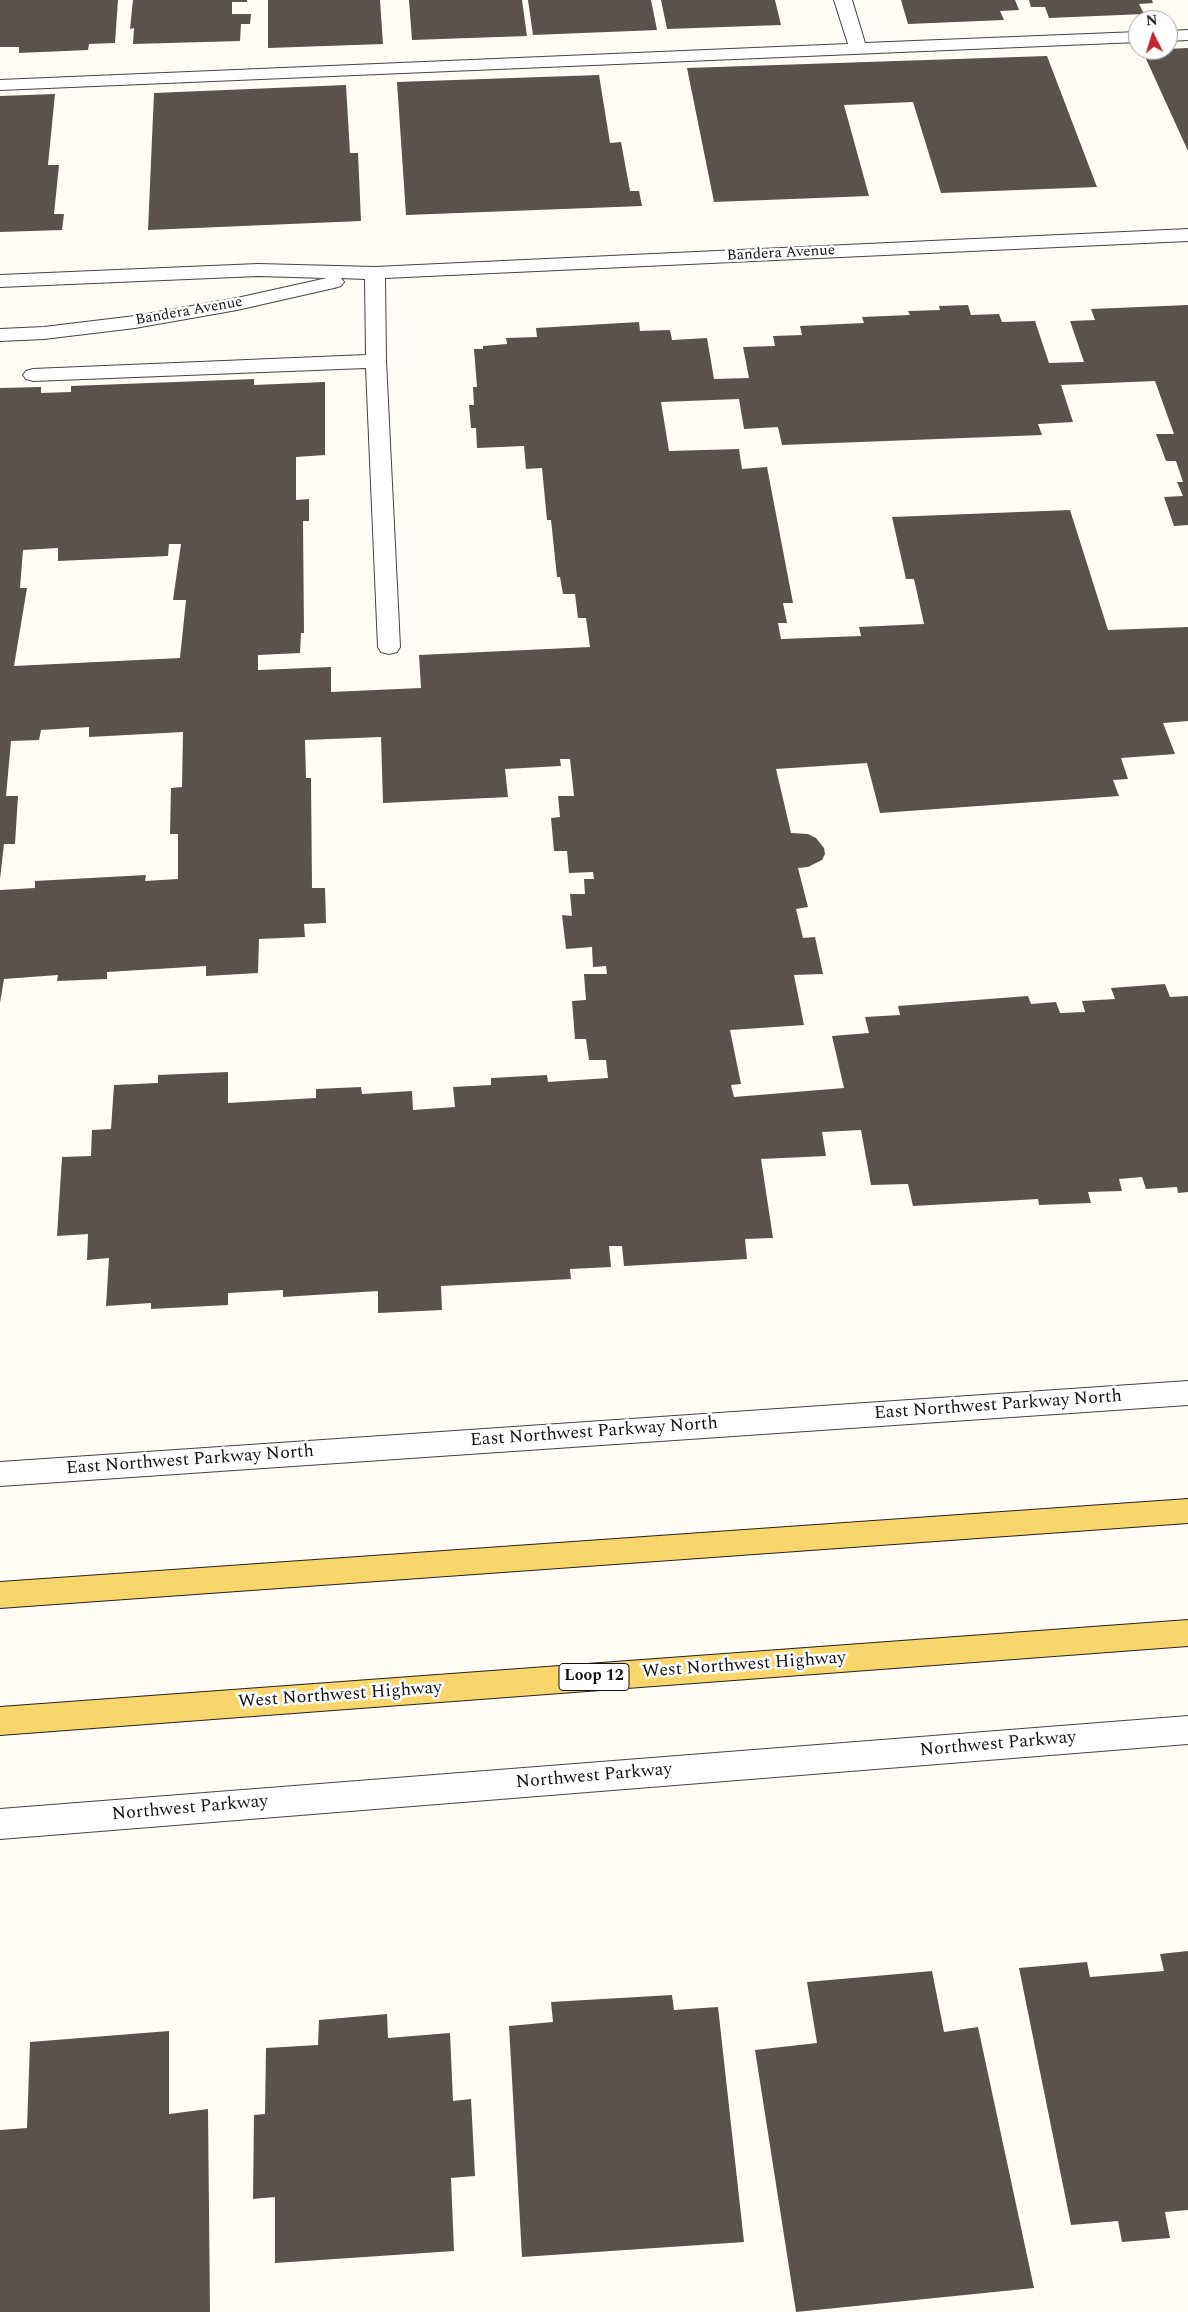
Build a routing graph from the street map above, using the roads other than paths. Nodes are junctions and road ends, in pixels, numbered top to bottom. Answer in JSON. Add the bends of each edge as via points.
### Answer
{"nodes":[{"id":1,"x":843,"y":0,"type":"edge"},
{"id":2,"x":1128,"y":37,"type":"edge"},
{"id":3,"x":858,"y":48,"type":"junction"},
{"id":4,"x":0,"y":85,"type":"edge"},
{"id":5,"x":1188,"y":235,"type":"edge"},
{"id":6,"x":375,"y":274,"type":"junction"},
{"id":7,"x":0,"y":281,"type":"edge"},
{"id":8,"x":0,"y":335,"type":"edge"},
{"id":9,"x":376,"y":361,"type":"junction"},
{"id":10,"x":33,"y":375,"type":"dead end"},
{"id":11,"x":389,"y":647,"type":"dead end"},
{"id":12,"x":1188,"y":1393,"type":"edge"},
{"id":13,"x":0,"y":1474,"type":"edge"},
{"id":14,"x":1188,"y":1511,"type":"edge"},
{"id":15,"x":0,"y":1595,"type":"edge"},
{"id":16,"x":1188,"y":1633,"type":"edge"},
{"id":17,"x":0,"y":1721,"type":"edge"},
{"id":18,"x":1188,"y":1730,"type":"edge"},
{"id":19,"x":0,"y":1824,"type":"edge"}],
"edges":[{"from":1,"to":3,"type":"street"},
{"from":2,"to":3,"type":"street"},
{"from":3,"to":4,"type":"street"},
{"from":5,"to":6,"type":"street","name":"Bandera Avenue"},
{"from":6,"to":7,"type":"street","name":"Bandera Avenue","via":[[258,270]]},
{"from":6,"to":8,"type":"street","name":"Bandera Avenue","via":[[134,322]]},
{"from":6,"to":9,"type":"street"},
{"from":9,"to":10,"type":"street"},
{"from":9,"to":11,"type":"street"},
{"from":12,"to":13,"type":"street","name":"East Northwest Parkway North"},
{"from":14,"to":15,"type":"main road"},
{"from":16,"to":17,"type":"main road","name":"West Northwest Highway","number":"Loop 12"},
{"from":18,"to":19,"type":"street","name":"Northwest Parkway"}]}
